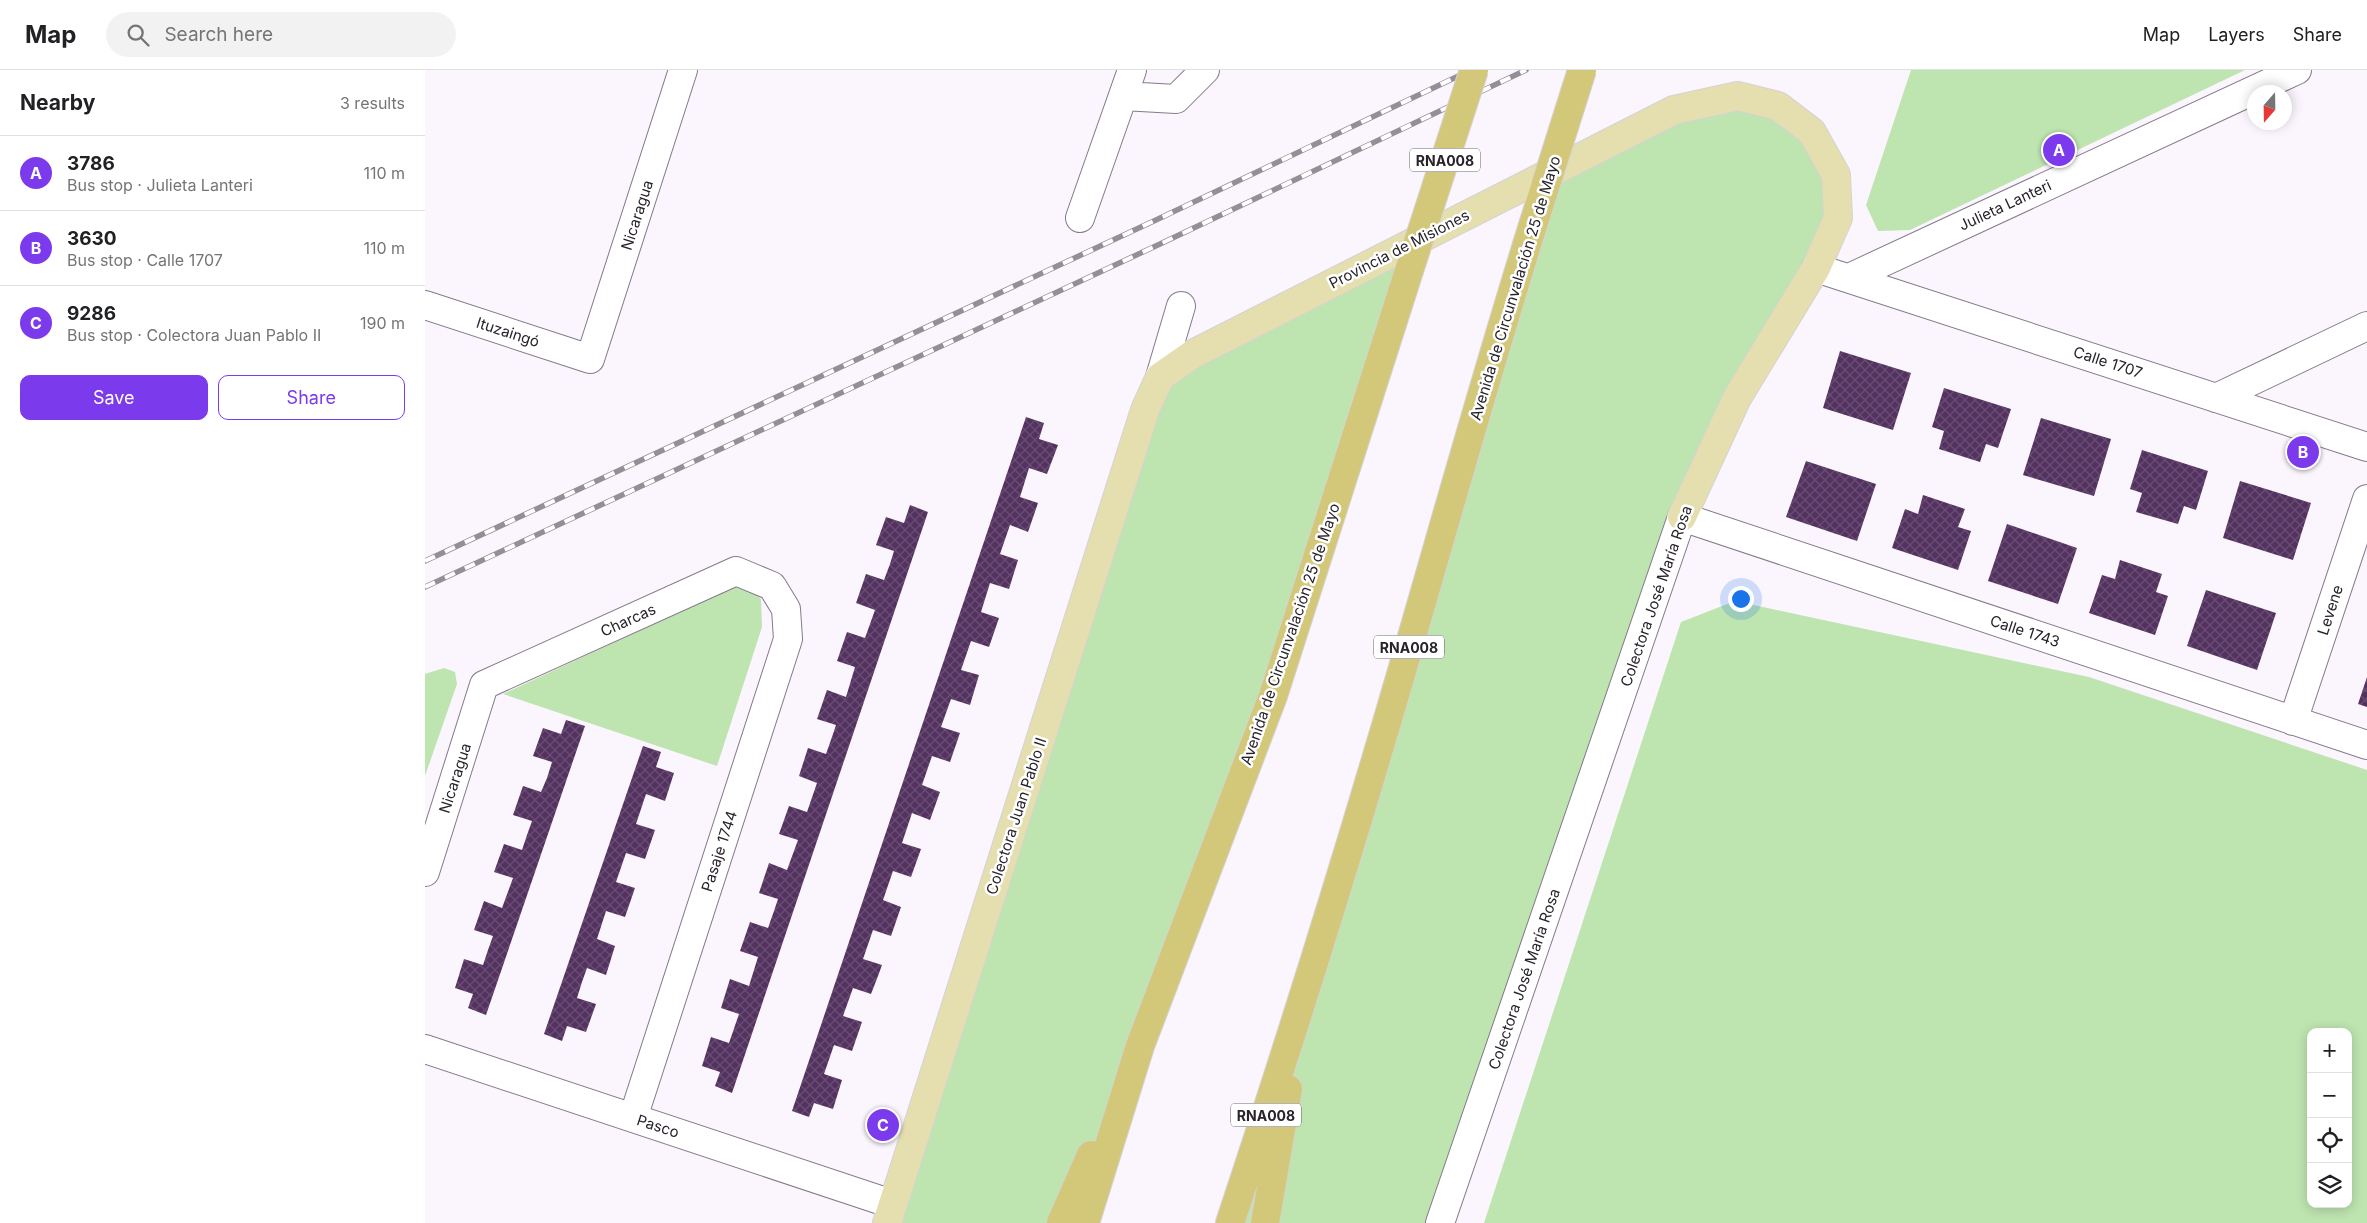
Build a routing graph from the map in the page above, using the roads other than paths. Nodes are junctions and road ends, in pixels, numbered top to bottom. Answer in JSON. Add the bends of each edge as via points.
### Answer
{"nodes":[{"id":1,"x":683,"y":70,"type":"edge"},
{"id":2,"x":1133,"y":70,"type":"edge"},
{"id":3,"x":1205,"y":70,"type":"edge"},
{"id":4,"x":1474,"y":70,"type":"edge"},
{"id":5,"x":1582,"y":70,"type":"edge"},
{"id":6,"x":2297,"y":70,"type":"edge"},
{"id":7,"x":1123,"y":96,"type":"junction"},
{"id":8,"x":1674,"y":110,"type":"joint"},
{"id":9,"x":1081,"y":218,"type":"dead end"},
{"id":10,"x":1816,"y":268,"type":"junction"},
{"id":11,"x":1849,"y":278,"type":"junction"},
{"id":12,"x":425,"y":305,"type":"edge"},
{"id":13,"x":1181,"y":306,"type":"dead end"},
{"id":14,"x":2367,"y":326,"type":"edge"},
{"id":15,"x":590,"y":359,"type":"joint"},
{"id":16,"x":1159,"y":377,"type":"junction"},
{"id":17,"x":2216,"y":398,"type":"junction"},
{"id":18,"x":2367,"y":447,"type":"edge"},
{"id":19,"x":2367,"y":499,"type":"edge"},
{"id":20,"x":1682,"y":517,"type":"junction"},
{"id":21,"x":772,"y":586,"type":"joint"},
{"id":22,"x":484,"y":685,"type":"joint"},
{"id":23,"x":2293,"y":721,"type":"junction"},
{"id":24,"x":2367,"y":745,"type":"edge"},
{"id":25,"x":425,"y":872,"type":"edge"},
{"id":26,"x":1301,"y":1006,"type":"junction"},
{"id":27,"x":1140,"y":1046,"type":"junction"},
{"id":28,"x":425,"y":1049,"type":"edge"},
{"id":29,"x":633,"y":1118,"type":"junction"},
{"id":30,"x":889,"y":1213,"type":"edge"},
{"id":31,"x":1061,"y":1223,"type":"edge"},
{"id":32,"x":1085,"y":1223,"type":"edge"},
{"id":33,"x":1230,"y":1223,"type":"edge"},
{"id":34,"x":1265,"y":1223,"type":"edge"},
{"id":35,"x":1440,"y":1223,"type":"edge"}],
"edges":[{"from":1,"to":15,"type":"street","name":"Nicaragua"},
{"from":2,"to":7,"type":"street"},
{"from":3,"to":7,"type":"street","via":[[1176,99]]},
{"from":4,"to":27,"type":"highway","name":"Avenida de Circunvalación 25 de Mayo","number":"RNA008","bridge":true,"via":[[1273,696]]},
{"from":5,"to":26,"type":"highway","name":"Avenida de Circunvalación 25 de Mayo","number":"RNA008","bridge":true,"via":[[1513,286]]},
{"from":6,"to":11,"type":"street","name":"Julieta Lanteri"},
{"from":7,"to":9,"type":"street"},
{"from":8,"to":10,"type":"main road","name":"Colectora José María Rosa","via":[[1738,96],[1778,106],[1812,132],[1836,175],[1838,218]]},
{"from":8,"to":16,"type":"main road","name":"Provincia de Misiones","via":[[1193,354]]},
{"from":10,"to":11,"type":"street","name":"Calle 1707"},
{"from":10,"to":20,"type":"main road","name":"Colectora José María Rosa","via":[[1737,398]]},
{"from":11,"to":17,"type":"street","name":"Calle 1707"},
{"from":12,"to":15,"type":"street","name":"Ituzaingó"},
{"from":13,"to":16,"type":"street"},
{"from":14,"to":17,"type":"street"},
{"from":16,"to":30,"type":"main road","name":"Colectora Juan Pablo II","via":[[1145,410]]},
{"from":17,"to":18,"type":"street","name":"Calle 1707"},
{"from":19,"to":23,"type":"street","name":"Levene"},
{"from":20,"to":23,"type":"street","name":"Calle 1743"},
{"from":20,"to":35,"type":"street","name":"Colectora José María Rosa"},
{"from":21,"to":22,"type":"street","name":"Charcas","via":[[736,571]]},
{"from":21,"to":29,"type":"street","name":"Pasaje 1744","via":[[786,609],[788,639]]},
{"from":22,"to":25,"type":"street","name":"Nicaragua"},
{"from":23,"to":24,"type":"street","name":"Calle 1743"},
{"from":26,"to":33,"type":"highway","name":"Avenida de Circunvalación 25 de Mayo","number":"RNA008"},
{"from":26,"to":34,"type":"highway"},
{"from":27,"to":31,"type":"highway"},
{"from":27,"to":32,"type":"highway","name":"Avenida de Circunvalación 25 de Mayo","number":"RNA008"},
{"from":28,"to":29,"type":"street","name":"Pasco"},
{"from":29,"to":30,"type":"street","name":"Pasco"}]}
